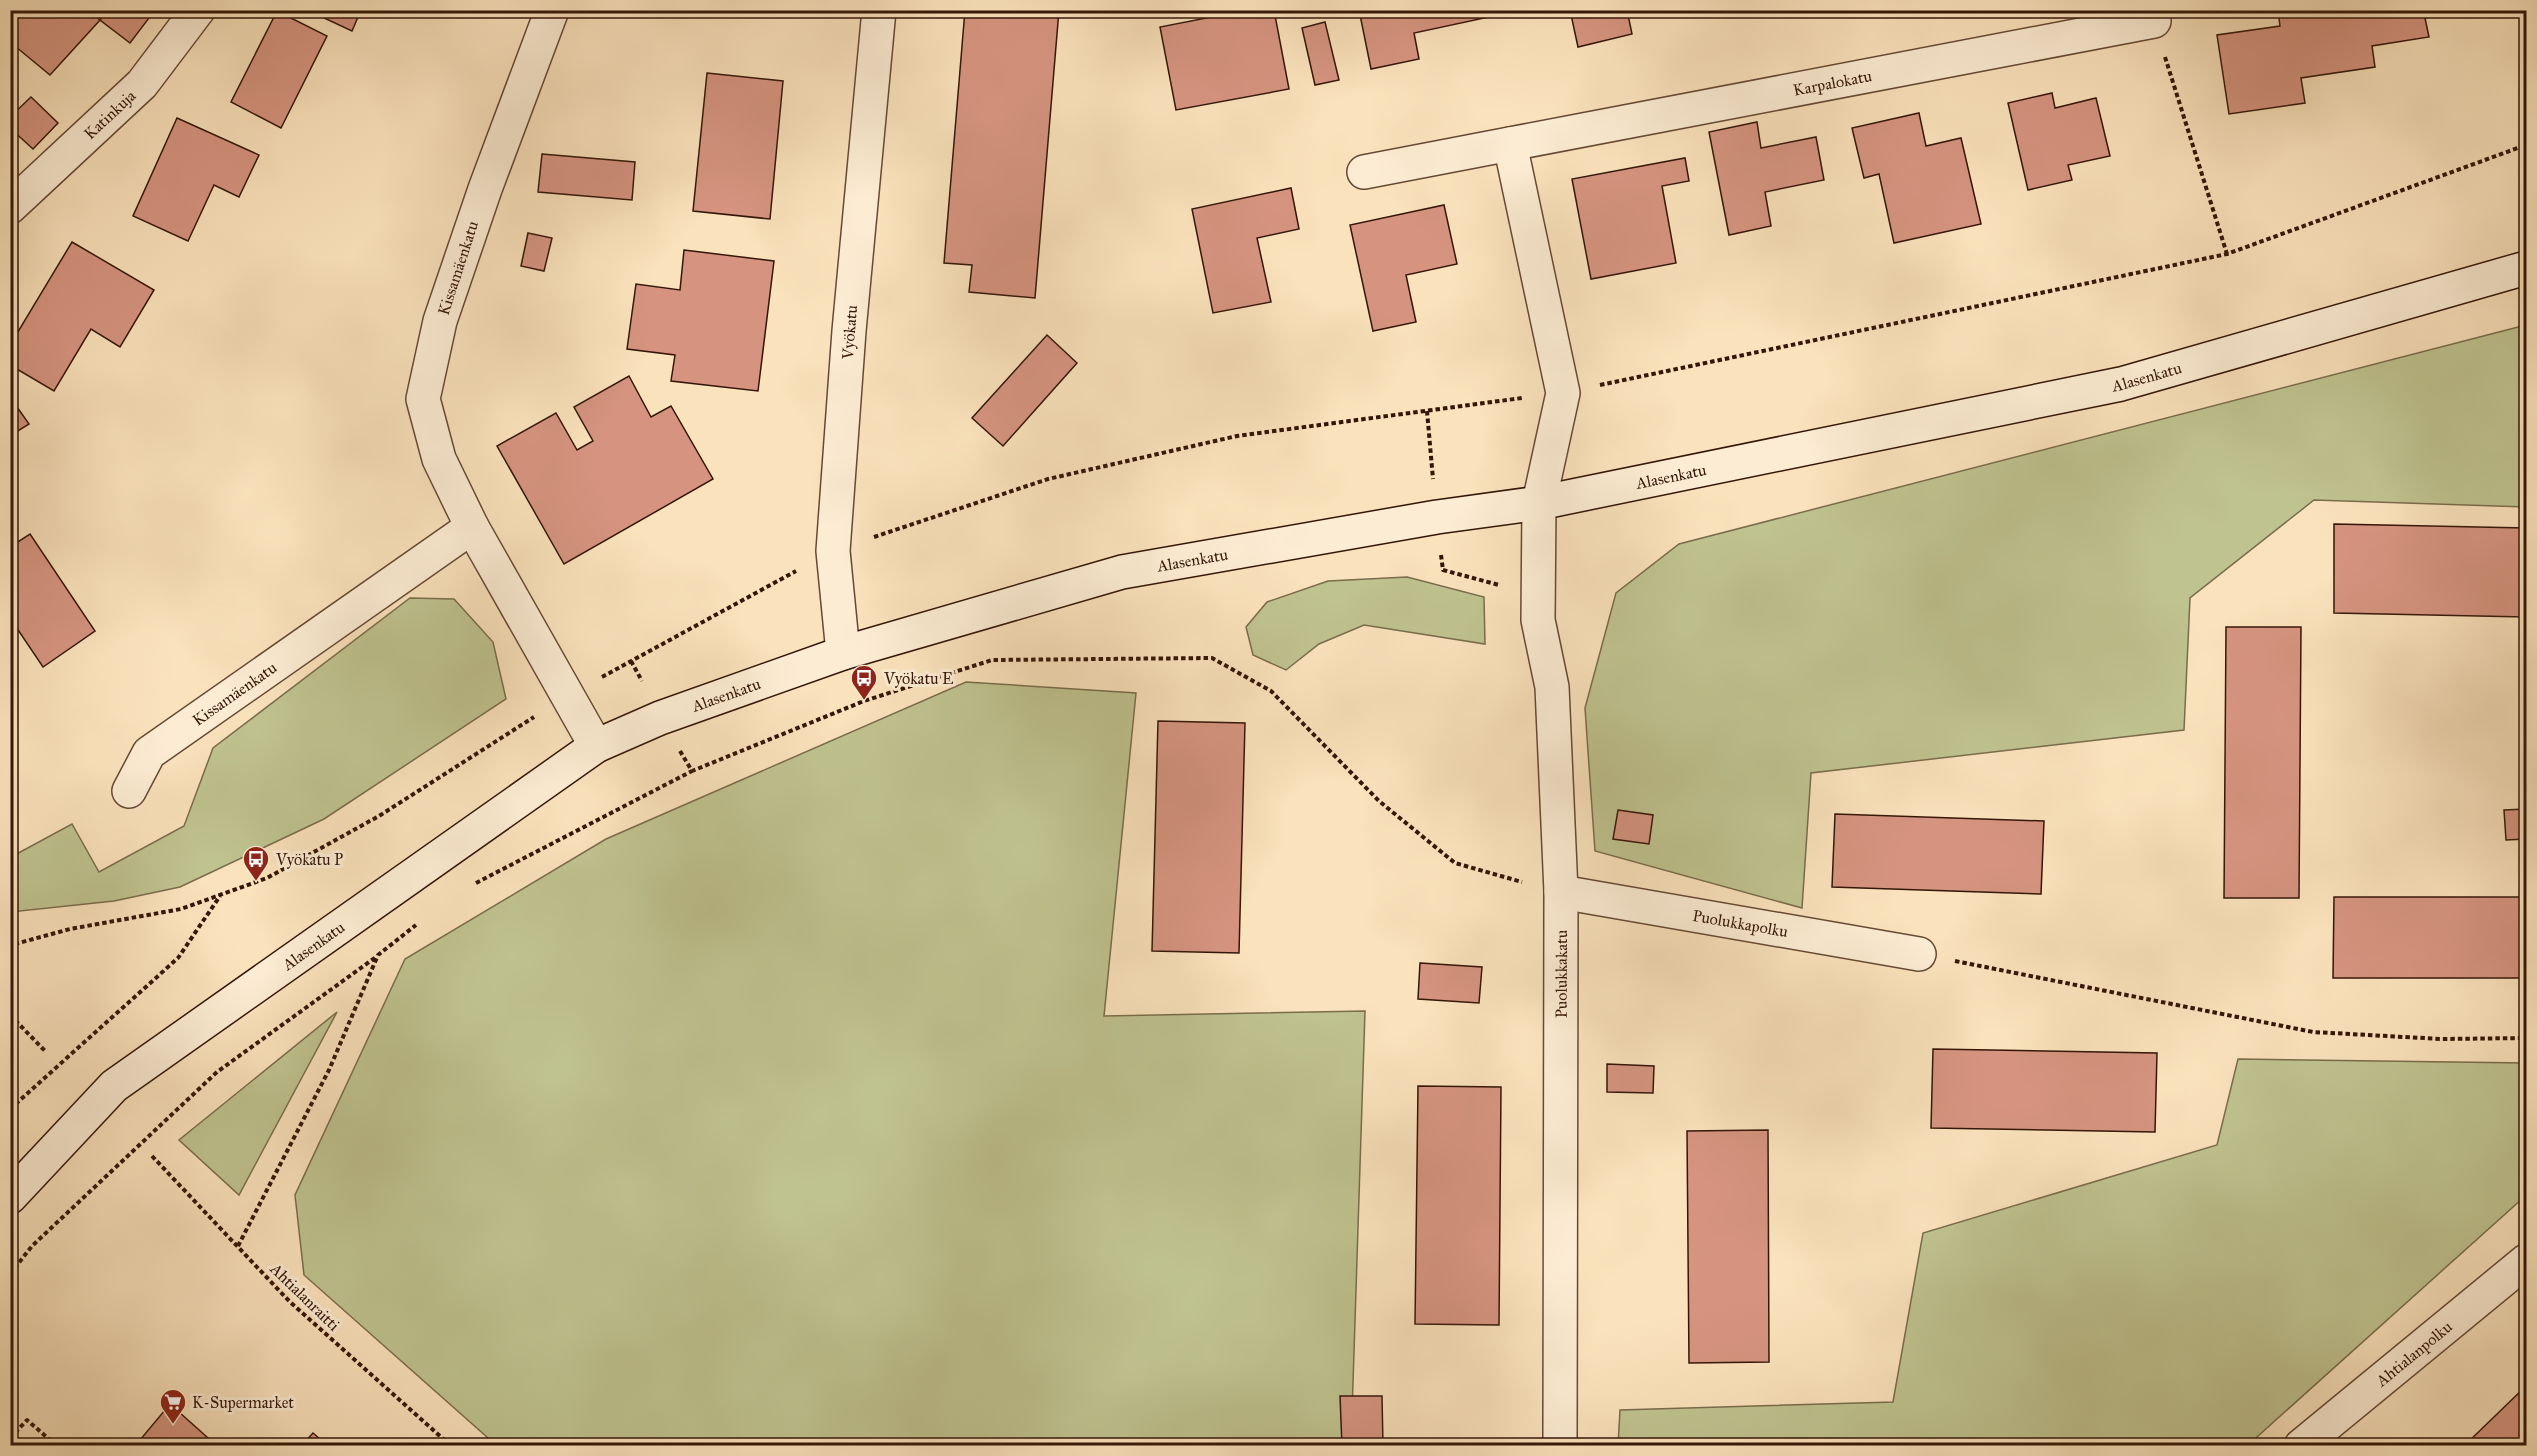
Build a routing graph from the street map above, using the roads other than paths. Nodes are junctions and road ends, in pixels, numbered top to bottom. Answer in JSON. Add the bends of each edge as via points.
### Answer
{"nodes":[{"id":1,"x":198,"y":10,"type":"edge"},
{"id":2,"x":552,"y":10,"type":"edge"},
{"id":3,"x":879,"y":10,"type":"edge"},
{"id":4,"x":2154,"y":21,"type":"road end"},
{"id":5,"x":1510,"y":144,"type":"junction"},
{"id":6,"x":1364,"y":172,"type":"dead end"},
{"id":7,"x":10,"y":207,"type":"edge"},
{"id":8,"x":2526,"y":268,"type":"edge"},
{"id":9,"x":1539,"y":503,"type":"junction"},
{"id":10,"x":472,"y":527,"type":"junction"},
{"id":11,"x":843,"y":653,"type":"junction"},
{"id":12,"x":596,"y":746,"type":"junction"},
{"id":13,"x":129,"y":791,"type":"dead end"},
{"id":14,"x":1561,"y":892,"type":"junction"},
{"id":15,"x":1919,"y":954,"type":"road end"},
{"id":16,"x":10,"y":1197,"type":"edge"},
{"id":17,"x":2526,"y":1261,"type":"edge"},
{"id":18,"x":1560,"y":1446,"type":"edge"},
{"id":19,"x":2301,"y":1446,"type":"edge"}],
"edges":[{"from":1,"to":7,"type":"street","name":"Katinkuja","via":[[142,84]]},
{"from":2,"to":10,"type":"street","name":"Kissamäenkatu","via":[[440,321],[423,399],[439,459]]},
{"from":3,"to":11,"type":"street","name":"Vyökatu","via":[[833,551]]},
{"from":4,"to":5,"type":"street","name":"Karpalokatu"},
{"from":5,"to":6,"type":"street","name":"Karpalokatu"},
{"from":5,"to":9,"type":"street","via":[[1563,393]]},
{"from":8,"to":9,"type":"street","name":"Alasenkatu","via":[[2121,384]]},
{"from":9,"to":11,"type":"street","name":"Alasenkatu","via":[[1122,572]]},
{"from":9,"to":14,"type":"street","name":"Puolukkakatu","via":[[1538,620],[1552,687]]},
{"from":10,"to":12,"type":"street","name":"Kissamäenkatu"},
{"from":10,"to":13,"type":"street","name":"Kissamäenkatu","via":[[149,753]]},
{"from":11,"to":12,"type":"street","name":"Alasenkatu","via":[[660,718]]},
{"from":12,"to":16,"type":"street","name":"Alasenkatu","via":[[114,1086]]},
{"from":14,"to":15,"type":"street","name":"Puolukkapolku"},
{"from":14,"to":18,"type":"street","name":"Puolukkakatu"},
{"from":17,"to":19,"type":"street","name":"Ahtialanpolku"}]}
